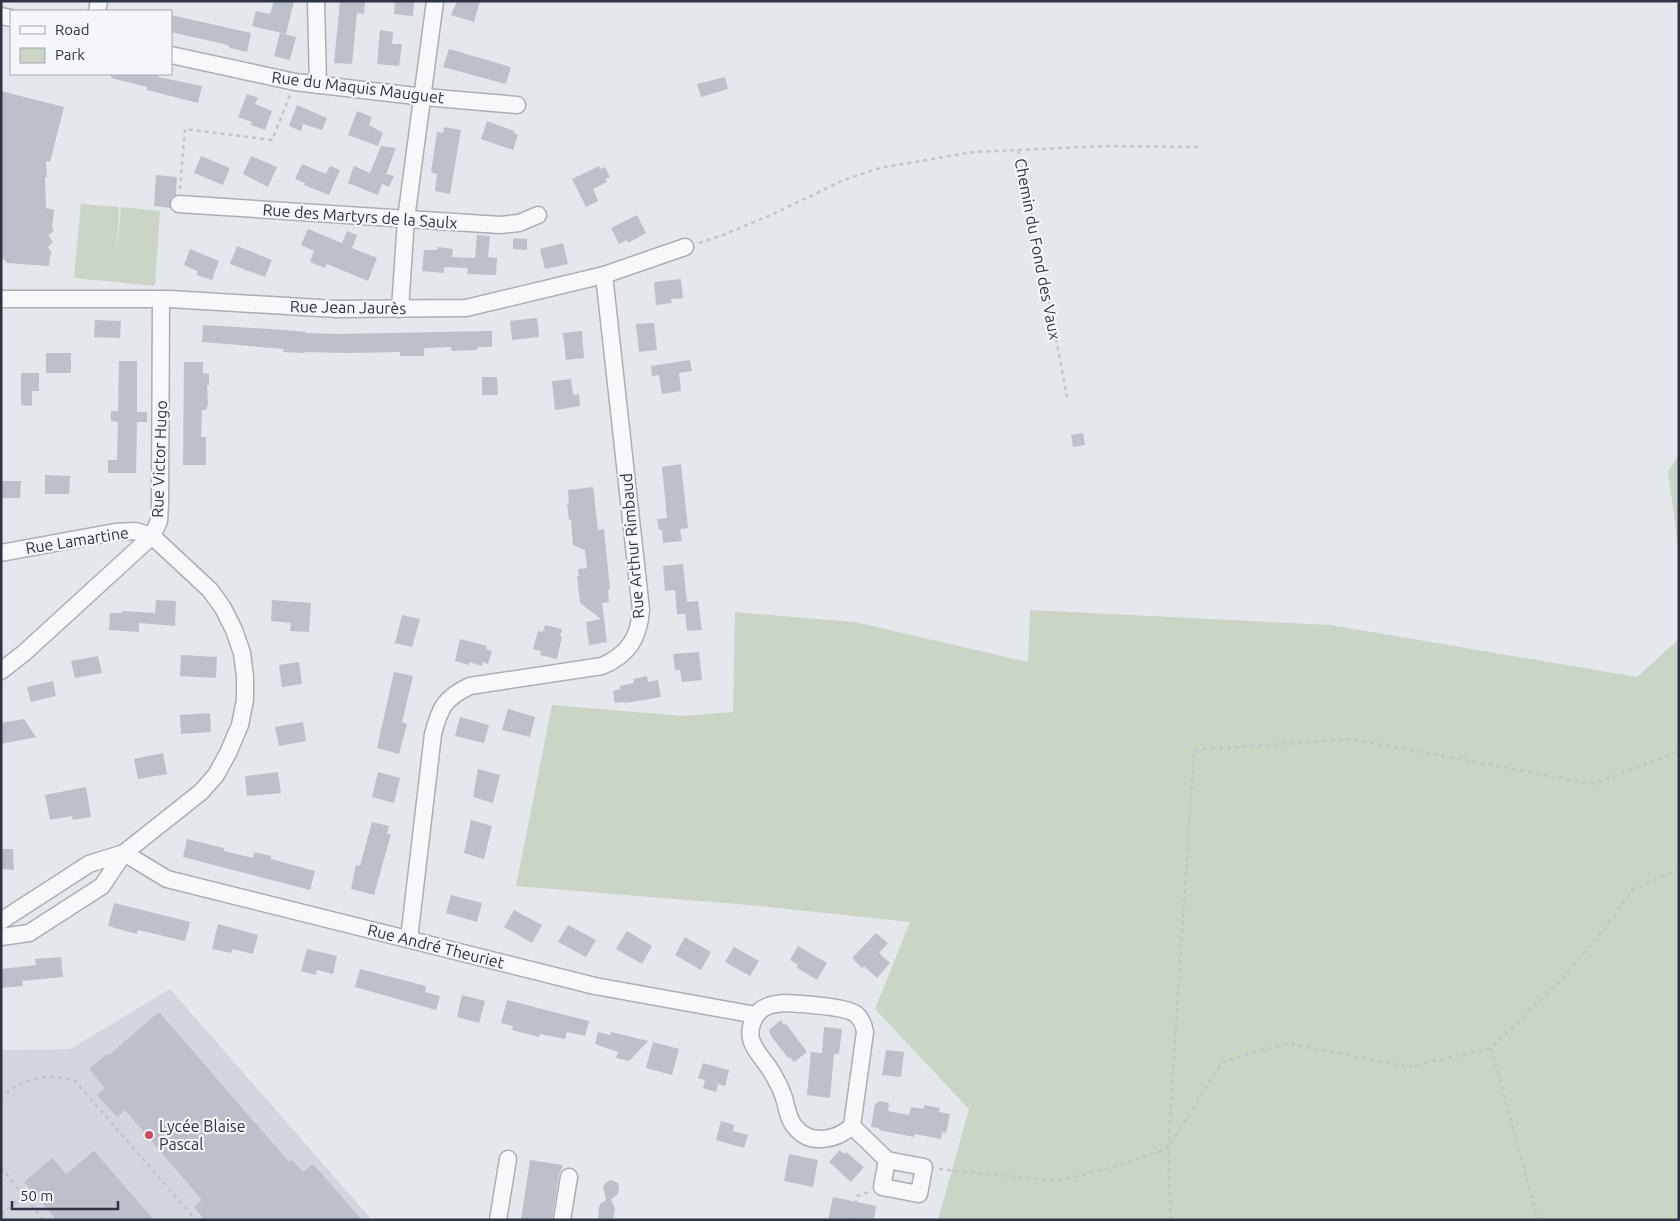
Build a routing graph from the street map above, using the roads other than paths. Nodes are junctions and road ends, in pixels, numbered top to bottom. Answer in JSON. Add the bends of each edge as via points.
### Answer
{"nodes":[{"id":1,"x":316,"y":1,"type":"edge"},
{"id":2,"x":435,"y":1,"type":"edge"},
{"id":3,"x":172,"y":55,"type":"edge"},
{"id":4,"x":318,"y":85,"type":"junction"},
{"id":5,"x":424,"y":97,"type":"junction"},
{"id":6,"x":517,"y":104,"type":"dead end"},
{"id":7,"x":179,"y":204,"type":"road end"},
{"id":8,"x":538,"y":215,"type":"dead end"},
{"id":9,"x":406,"y":219,"type":"junction"},
{"id":10,"x":685,"y":247,"type":"road end"},
{"id":11,"x":604,"y":275,"type":"junction"},
{"id":12,"x":1,"y":299,"type":"edge"},
{"id":13,"x":161,"y":299,"type":"junction"},
{"id":14,"x":400,"y":309,"type":"junction"},
{"id":15,"x":152,"y":536,"type":"junction"},
{"id":16,"x":1,"y":553,"type":"edge"},
{"id":17,"x":1,"y":671,"type":"edge"},
{"id":18,"x":124,"y":853,"type":"junction"},
{"id":19,"x":1,"y":921,"type":"edge"},
{"id":20,"x":1,"y":937,"type":"edge"},
{"id":21,"x":409,"y":939,"type":"junction"},
{"id":22,"x":756,"y":1015,"type":"junction"},
{"id":23,"x":852,"y":1126,"type":"junction"},
{"id":24,"x":508,"y":1160,"type":"dead end"},
{"id":25,"x":887,"y":1160,"type":"junction"},
{"id":26,"x":569,"y":1177,"type":"dead end"},
{"id":27,"x":498,"y":1220,"type":"edge"},
{"id":28,"x":562,"y":1220,"type":"edge"}],
"edges":[{"from":1,"to":4,"type":"street"},
{"from":2,"to":5,"type":"street"},
{"from":3,"to":4,"type":"street","name":"Rue du Maquis Mauguet"},
{"from":4,"to":5,"type":"street","name":"Rue du Maquis Mauguet"},
{"from":5,"to":6,"type":"street","name":"Rue du Maquis Mauguet"},
{"from":5,"to":9,"type":"street"},
{"from":7,"to":9,"type":"street","name":"Rue des Martyrs de la Saulx"},
{"from":8,"to":9,"type":"street","name":"Rue des Martyrs de la Saulx","via":[[519,223],[500,225]]},
{"from":9,"to":14,"type":"street"},
{"from":10,"to":11,"type":"street","name":"Rue Jean Jaurès"},
{"from":11,"to":14,"type":"street","name":"Rue Jean Jaurès","via":[[466,308]]},
{"from":11,"to":21,"type":"street","name":"Rue Arthur Rimbaud","via":[[640,623],[636,636],[623,655],[602,666],[470,686],[445,702],[433,734]]},
{"from":12,"to":13,"type":"street","name":"Rue Jean Jaurès"},
{"from":13,"to":14,"type":"street","name":"Rue Jean Jaurès","via":[[336,309]]},
{"from":13,"to":15,"type":"street","name":"Rue Victor Hugo","via":[[160,504],[159,521]]},
{"from":15,"to":16,"type":"street","name":"Rue Lamartine","via":[[135,531],[115,532]]},
{"from":15,"to":17,"type":"street","name":"Rue Victor Hugo"},
{"from":15,"to":18,"type":"street","via":[[210,590],[223,608],[242,653],[245,700],[240,725],[216,775],[202,792]]},
{"from":18,"to":19,"type":"street","via":[[89,864]]},
{"from":18,"to":20,"type":"street","via":[[102,886],[34,931]]},
{"from":18,"to":21,"type":"street","name":"Rue André Theuriet","via":[[167,878]]},
{"from":21,"to":22,"type":"street","name":"Rue André Theuriet","via":[[595,986]]},
{"from":22,"to":23,"type":"street","via":[[750,1038],[774,1074],[795,1127],[820,1140],[845,1133]]},
{"from":22,"to":23,"type":"street","via":[[764,1008],[784,1003],[846,1010],[863,1022],[865,1032]]},
{"from":23,"to":25,"type":"street"},
{"from":24,"to":27,"type":"street"},
{"from":25,"to":25,"type":"street","via":[[882,1187],[919,1194],[924,1167]]},
{"from":26,"to":28,"type":"street"}]}
